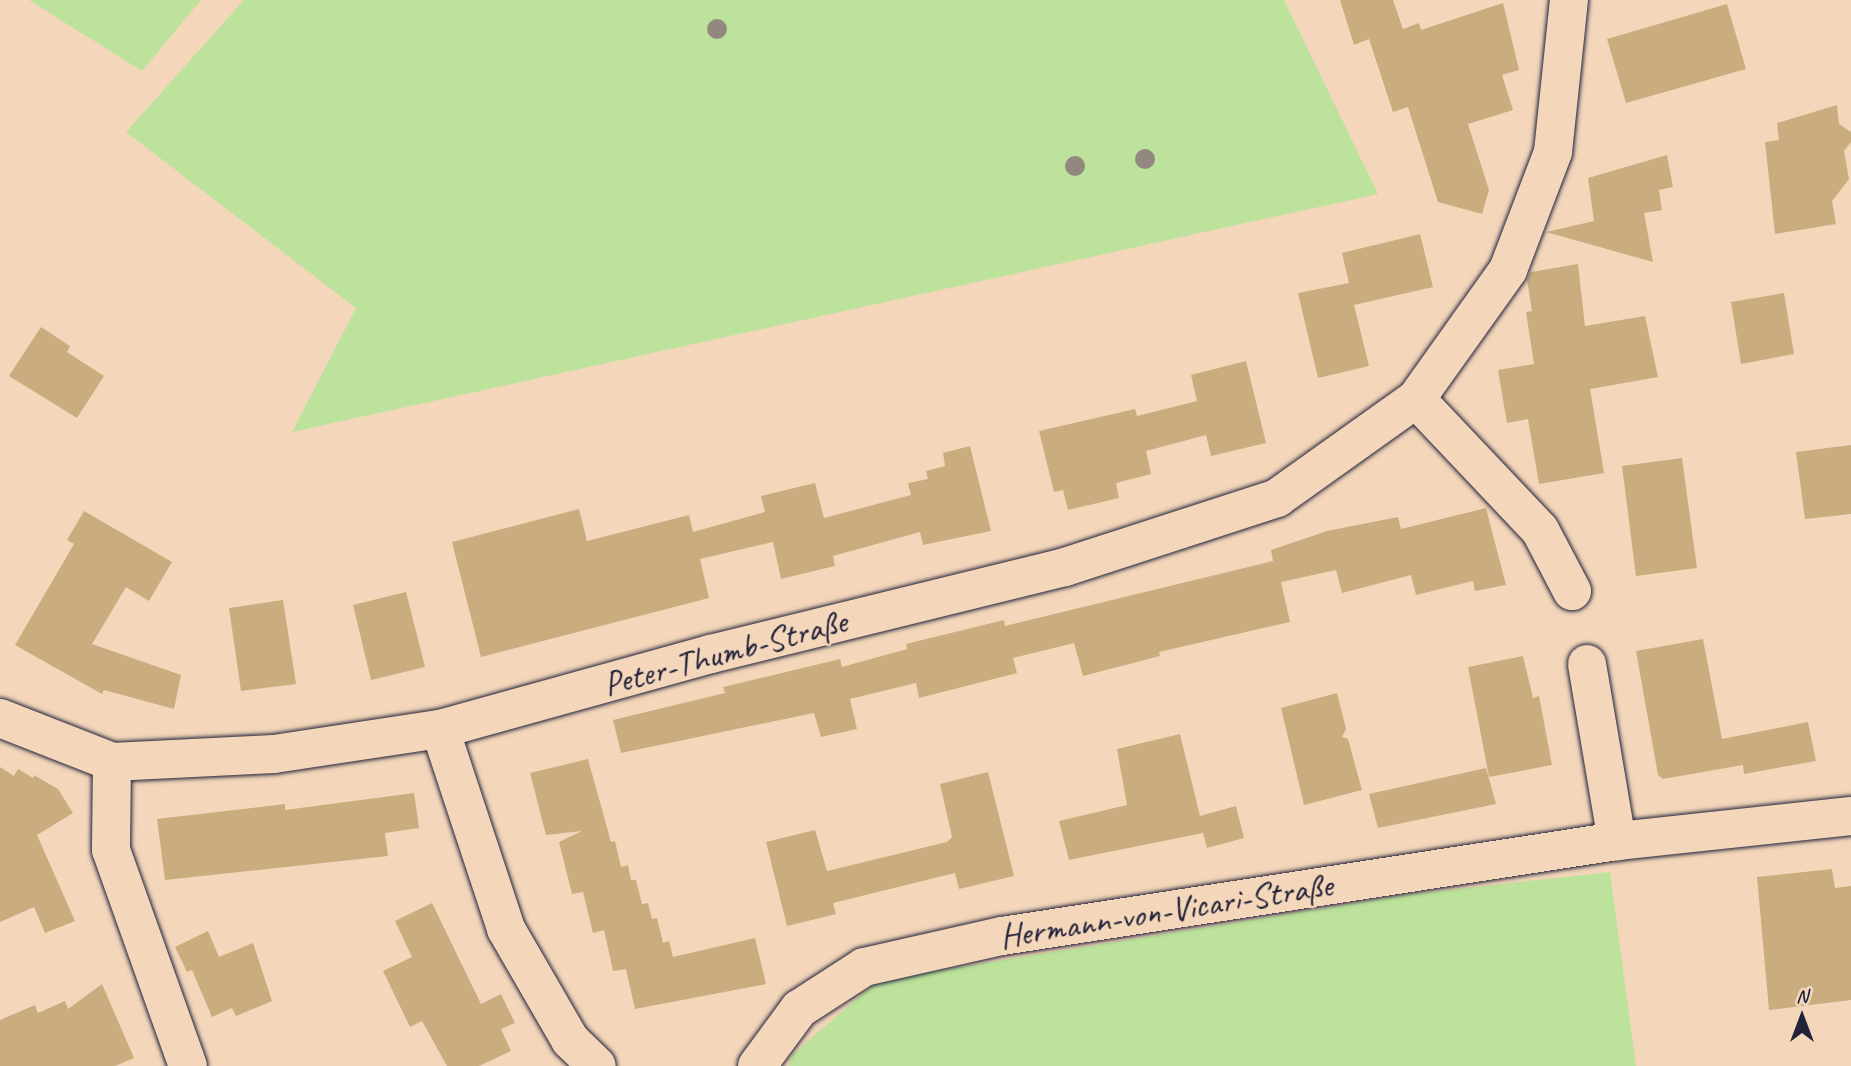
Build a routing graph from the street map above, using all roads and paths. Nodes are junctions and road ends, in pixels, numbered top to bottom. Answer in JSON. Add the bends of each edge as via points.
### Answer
{"nodes":[{"id":1,"x":1569,"y":0,"type":"edge"},
{"id":2,"x":1416,"y":399,"type":"junction"},
{"id":3,"x":1572,"y":591,"type":"dead end"},
{"id":4,"x":1587,"y":664,"type":"dead end"},
{"id":5,"x":0,"y":718,"type":"edge"},
{"id":6,"x":440,"y":729,"type":"junction"},
{"id":7,"x":112,"y":762,"type":"junction"},
{"id":8,"x":1851,"y":816,"type":"edge"},
{"id":9,"x":1617,"y":841,"type":"junction"},
{"id":10,"x":188,"y":1066,"type":"edge"},
{"id":11,"x":597,"y":1066,"type":"edge"},
{"id":12,"x":757,"y":1066,"type":"edge"}],
"edges":[{"from":1,"to":2,"type":"street","name":"Peter-Thumb-Straße","via":[[1553,152],[1508,270]]},
{"from":2,"to":3,"type":"street","via":[[1540,530]]},
{"from":2,"to":6,"type":"street","name":"Peter-Thumb-Straße","via":[[1277,498],[1065,567],[711,654]]},
{"from":4,"to":9,"type":"street"},
{"from":5,"to":7,"type":"street","name":"Peter-Thumb-Straße"},
{"from":6,"to":7,"type":"street","name":"Peter-Thumb-Straße","via":[[274,754]]},
{"from":6,"to":11,"type":"street","via":[[506,929],[570,1040]]},
{"from":7,"to":10,"type":"street","via":[[111,850]]},
{"from":8,"to":9,"type":"street","name":"Hermann-von-Vicari-Straße"},
{"from":9,"to":12,"type":"street","name":"Hermann-von-Vicari-Straße","via":[[1002,936],[864,967],[799,1009]]}]}
